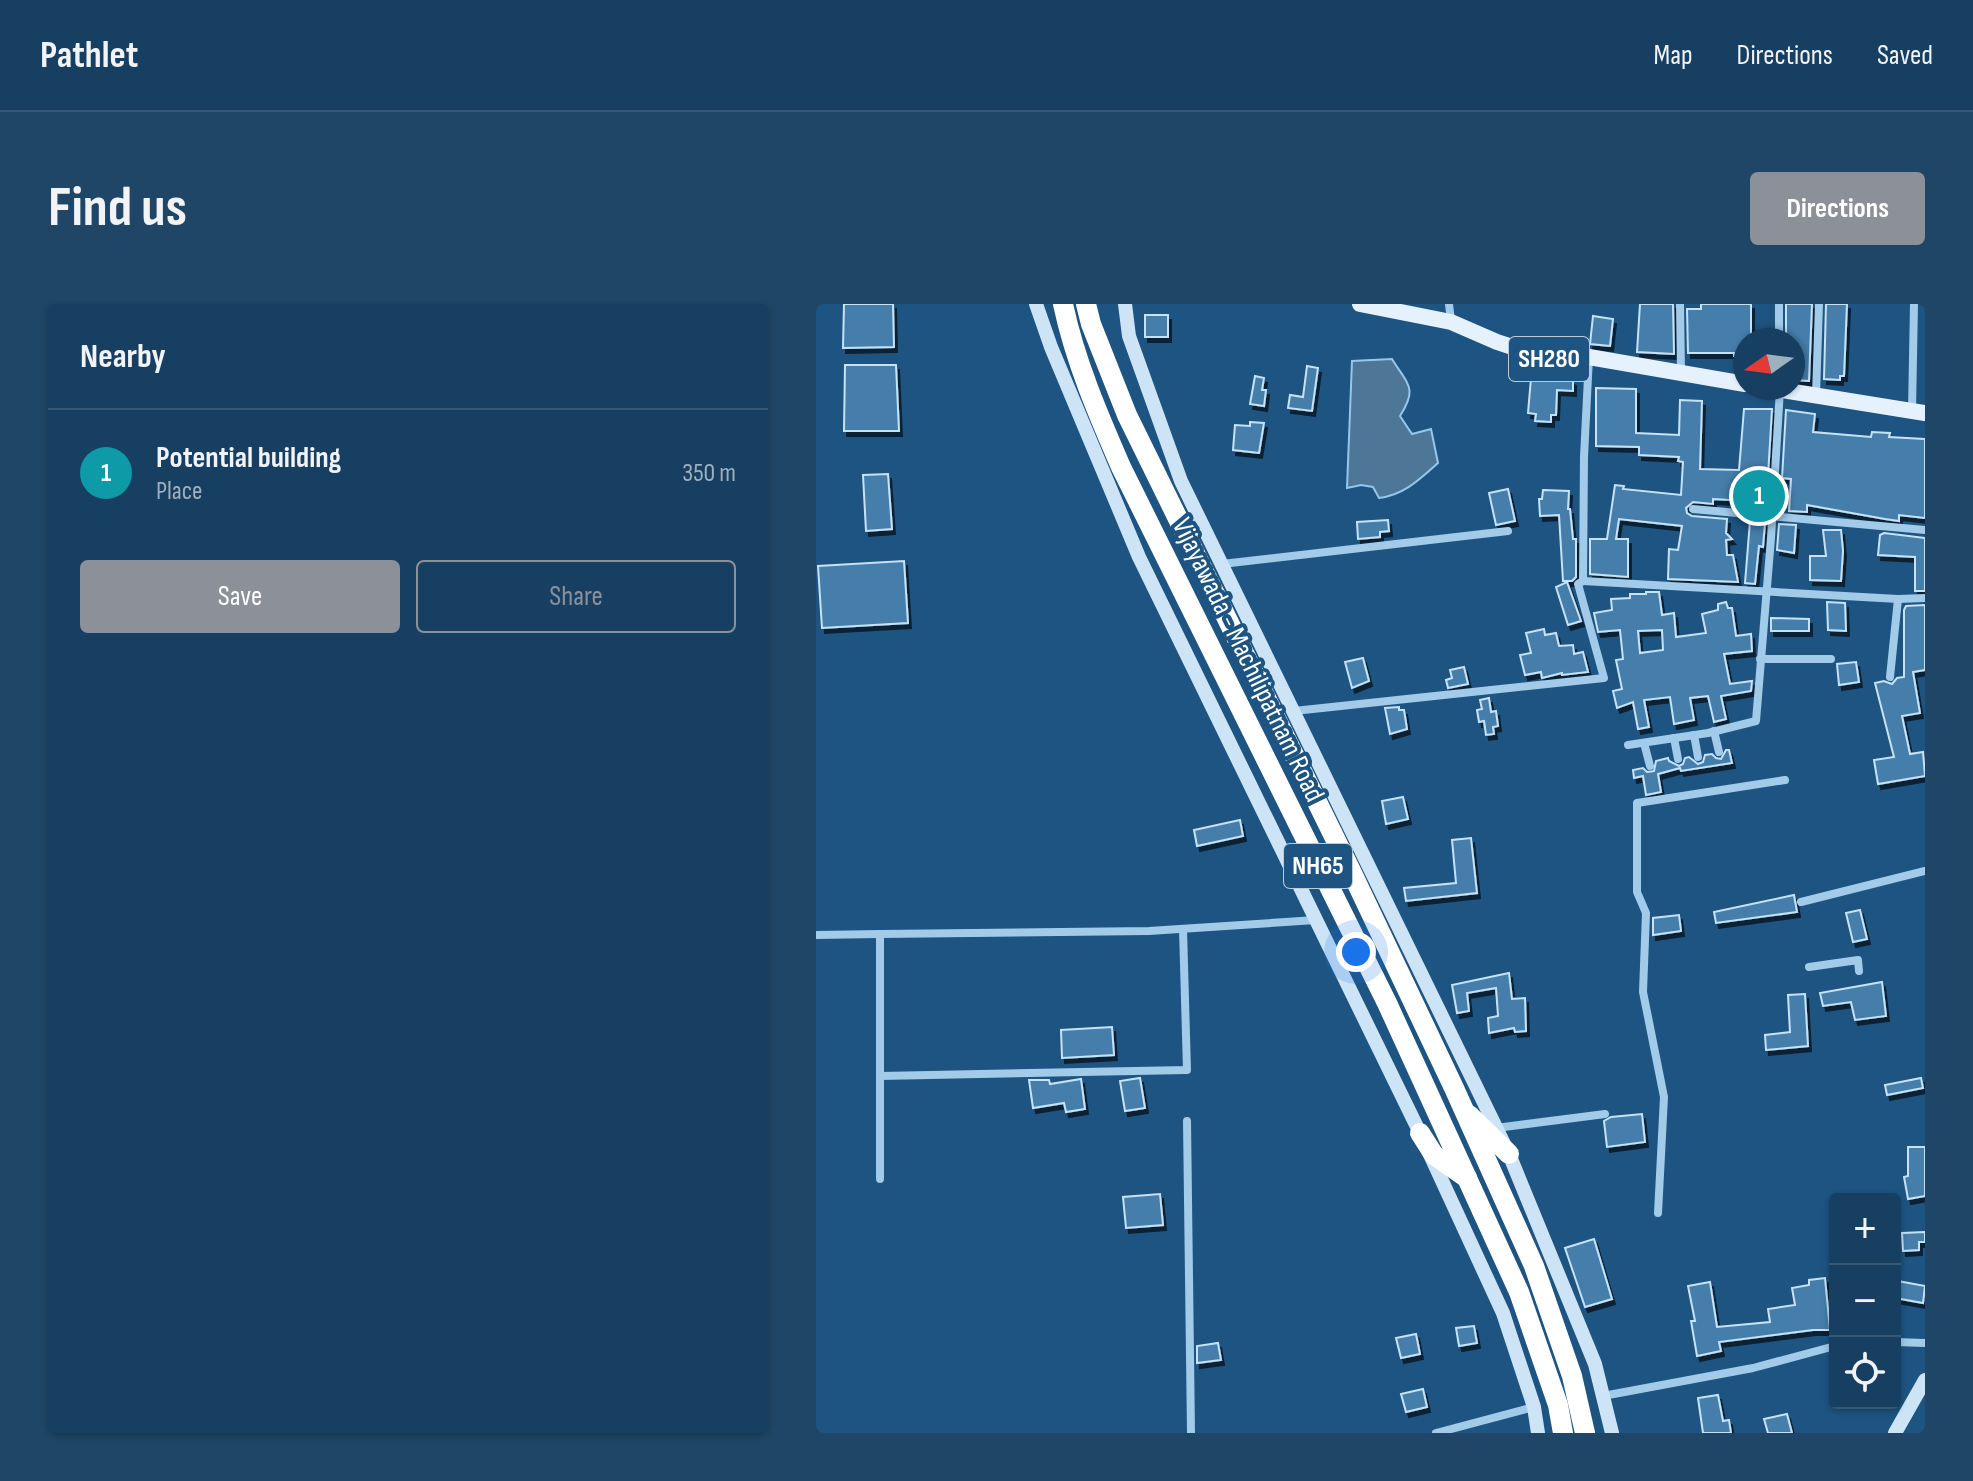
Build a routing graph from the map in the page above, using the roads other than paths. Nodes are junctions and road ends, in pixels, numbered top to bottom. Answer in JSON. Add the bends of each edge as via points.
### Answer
{"nodes":[{"id":1,"x":1036,"y":304,"type":"edge"},
{"id":2,"x":1063,"y":304,"type":"edge"},
{"id":3,"x":1086,"y":304,"type":"edge"},
{"id":4,"x":1125,"y":304,"type":"edge"},
{"id":5,"x":1360,"y":304,"type":"edge"},
{"id":6,"x":1449,"y":304,"type":"edge"},
{"id":7,"x":1680,"y":304,"type":"edge"},
{"id":8,"x":1779,"y":304,"type":"edge"},
{"id":9,"x":1819,"y":304,"type":"edge"},
{"id":10,"x":1914,"y":304,"type":"edge"},
{"id":11,"x":1385,"y":307,"type":"edge"},
{"id":12,"x":1451,"y":322,"type":"junction"},
{"id":13,"x":1779,"y":328,"type":"edge"},
{"id":14,"x":1589,"y":357,"type":"junction"},
{"id":15,"x":1681,"y":373,"type":"junction"},
{"id":16,"x":1733,"y":382,"type":"edge"},
{"id":17,"x":1805,"y":393,"type":"edge"},
{"id":18,"x":1816,"y":395,"type":"junction"},
{"id":19,"x":1776,"y":400,"type":"edge"},
{"id":20,"x":1919,"y":412,"type":"edge"},
{"id":21,"x":1693,"y":509,"type":"dead end"},
{"id":22,"x":1773,"y":518,"type":"junction"},
{"id":23,"x":1925,"y":530,"type":"edge"},
{"id":24,"x":1508,"y":531,"type":"dead end"},
{"id":25,"x":1222,"y":564,"type":"junction"},
{"id":26,"x":1583,"y":581,"type":"junction"},
{"id":27,"x":1766,"y":592,"type":"junction"},
{"id":28,"x":1925,"y":598,"type":"edge"},
{"id":29,"x":1898,"y":599,"type":"junction"},
{"id":30,"x":1760,"y":659,"type":"junction"},
{"id":31,"x":1831,"y":659,"type":"dead end"},
{"id":32,"x":1890,"y":677,"type":"dead end"},
{"id":33,"x":1294,"y":711,"type":"junction"},
{"id":34,"x":1714,"y":731,"type":"junction"},
{"id":35,"x":1694,"y":735,"type":"junction"},
{"id":36,"x":1674,"y":738,"type":"junction"},
{"id":37,"x":1644,"y":743,"type":"junction"},
{"id":38,"x":1628,"y":745,"type":"dead end"},
{"id":39,"x":1719,"y":752,"type":"dead end"},
{"id":40,"x":1698,"y":757,"type":"dead end"},
{"id":41,"x":1678,"y":759,"type":"dead end"},
{"id":42,"x":1650,"y":766,"type":"dead end"},
{"id":43,"x":1785,"y":780,"type":"dead end"},
{"id":44,"x":1925,"y":871,"type":"edge"},
{"id":45,"x":1801,"y":902,"type":"dead end"},
{"id":46,"x":1316,"y":920,"type":"junction"},
{"id":47,"x":1183,"y":929,"type":"junction"},
{"id":48,"x":880,"y":934,"type":"junction"},
{"id":49,"x":816,"y":935,"type":"edge"},
{"id":50,"x":1809,"y":967,"type":"dead end"},
{"id":51,"x":1859,"y":971,"type":"dead end"},
{"id":52,"x":880,"y":1076,"type":"junction"},
{"id":53,"x":1465,"y":1112,"type":"junction"},
{"id":54,"x":1605,"y":1114,"type":"dead end"},
{"id":55,"x":1187,"y":1121,"type":"dead end"},
{"id":56,"x":1496,"y":1128,"type":"junction"},
{"id":57,"x":1420,"y":1133,"type":"junction"},
{"id":58,"x":1509,"y":1154,"type":"junction"},
{"id":59,"x":1467,"y":1178,"type":"junction"},
{"id":60,"x":880,"y":1179,"type":"dead end"},
{"id":61,"x":1658,"y":1213,"type":"dead end"},
{"id":62,"x":1901,"y":1342,"type":"edge"},
{"id":63,"x":1925,"y":1343,"type":"edge"},
{"id":64,"x":1829,"y":1348,"type":"edge"},
{"id":65,"x":1925,"y":1380,"type":"edge"},
{"id":66,"x":1603,"y":1396,"type":"junction"},
{"id":67,"x":1534,"y":1407,"type":"junction"},
{"id":68,"x":1191,"y":1433,"type":"edge"},
{"id":69,"x":1436,"y":1433,"type":"edge"},
{"id":70,"x":1538,"y":1433,"type":"edge"},
{"id":71,"x":1563,"y":1433,"type":"edge"},
{"id":72,"x":1585,"y":1433,"type":"edge"},
{"id":73,"x":1612,"y":1433,"type":"edge"},
{"id":74,"x":1896,"y":1433,"type":"edge"}],
"edges":[{"from":1,"to":46,"type":"street","via":[[1139,557]]},
{"from":2,"to":59,"type":"highway","name":"Vijayawada - Machilipatnam Road","number":"NH65","via":[[1079,362],[1121,467],[1387,1003]]},
{"from":3,"to":53,"type":"highway","name":"Vijayawada - Machilipatnam Road","number":"NH65","via":[[1127,415]]},
{"from":4,"to":25,"type":"street","via":[[1129,336],[1181,481]]},
{"from":5,"to":11,"type":"main road","number":"SH280"},
{"from":6,"to":12,"type":"street"},
{"from":7,"to":15,"type":"street"},
{"from":8,"to":13,"type":"street"},
{"from":9,"to":18,"type":"street"},
{"from":10,"to":20,"type":"street"},
{"from":11,"to":12,"type":"main road","number":"SH280"},
{"from":12,"to":14,"type":"main road","number":"SH280","via":[[1555,361]]},
{"from":14,"to":15,"type":"main road","number":"SH280"},
{"from":14,"to":26,"type":"street"},
{"from":15,"to":16,"type":"main road","number":"SH280"},
{"from":17,"to":18,"type":"main road"},
{"from":18,"to":20,"type":"main road"},
{"from":19,"to":22,"type":"street"},
{"from":21,"to":22,"type":"street"},
{"from":22,"to":23,"type":"street"},
{"from":22,"to":27,"type":"street"},
{"from":24,"to":25,"type":"street"},
{"from":25,"to":33,"type":"street"},
{"from":26,"to":27,"type":"street"},
{"from":26,"to":33,"type":"street","via":[[1578,584],[1604,678]]},
{"from":27,"to":29,"type":"street"},
{"from":27,"to":30,"type":"street"},
{"from":28,"to":29,"type":"street"},
{"from":29,"to":32,"type":"street"},
{"from":30,"to":31,"type":"street"},
{"from":30,"to":34,"type":"street","via":[[1756,721]]},
{"from":33,"to":56,"type":"street"},
{"from":34,"to":35,"type":"street"},
{"from":34,"to":39,"type":"street"},
{"from":35,"to":36,"type":"street"},
{"from":35,"to":40,"type":"street"},
{"from":36,"to":37,"type":"street"},
{"from":36,"to":41,"type":"street"},
{"from":37,"to":38,"type":"street"},
{"from":37,"to":42,"type":"street"},
{"from":43,"to":61,"type":"street","via":[[1637,803],[1637,892],[1646,913],[1643,992],[1664,1097]]},
{"from":44,"to":45,"type":"street"},
{"from":46,"to":47,"type":"street"},
{"from":46,"to":57,"type":"street"},
{"from":47,"to":48,"type":"street"},
{"from":47,"to":52,"type":"street","via":[[1187,1070]]},
{"from":48,"to":49,"type":"street"},
{"from":48,"to":52,"type":"street"},
{"from":50,"to":51,"type":"street","via":[[1858,960]]},
{"from":52,"to":60,"type":"street"},
{"from":53,"to":58,"type":"highway"},
{"from":53,"to":72,"type":"highway","name":"Vijayawada - Machilipatnam Road","number":"NH65","via":[[1534,1266],[1572,1376]]},
{"from":54,"to":56,"type":"street"},
{"from":55,"to":68,"type":"street"},
{"from":56,"to":58,"type":"street"},
{"from":57,"to":59,"type":"highway","via":[[1434,1155]]},
{"from":57,"to":67,"type":"street","via":[[1503,1313]]},
{"from":58,"to":66,"type":"street","via":[[1595,1364]]},
{"from":59,"to":71,"type":"highway","name":"Vijayawada - Machilipatnam Road","number":"NH65","via":[[1519,1292]]},
{"from":62,"to":63,"type":"street"},
{"from":64,"to":66,"type":"street","via":[[1753,1368]]},
{"from":65,"to":74,"type":"street"},
{"from":66,"to":73,"type":"street"},
{"from":67,"to":69,"type":"street"},
{"from":67,"to":70,"type":"street"}]}
